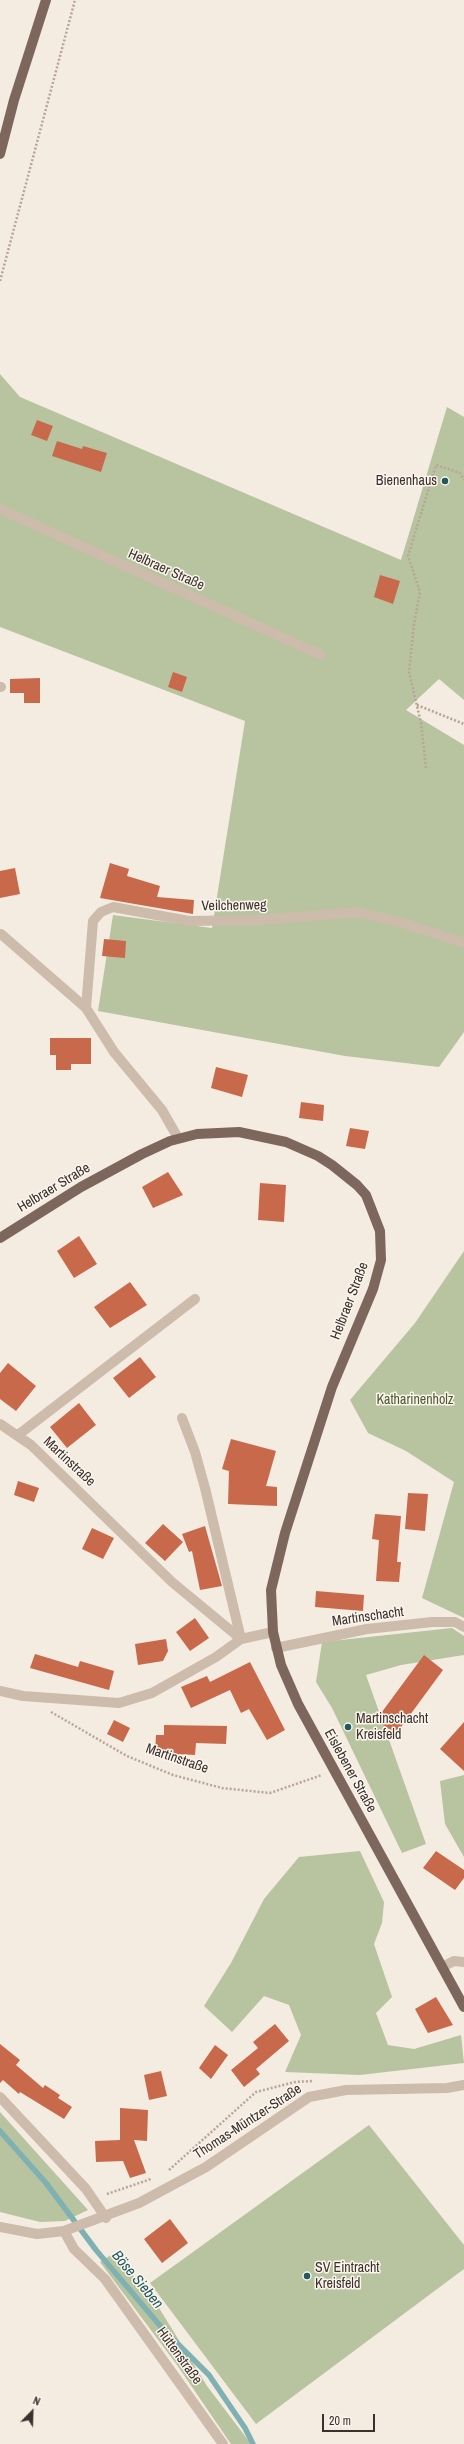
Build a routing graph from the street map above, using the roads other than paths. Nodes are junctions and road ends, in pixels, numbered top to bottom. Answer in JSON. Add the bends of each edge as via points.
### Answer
{"nodes":[{"id":1,"x":46,"y":0,"type":"edge"},
{"id":2,"x":0,"y":154,"type":"edge"},
{"id":3,"x":0,"y":509,"type":"edge"},
{"id":4,"x":321,"y":655,"type":"dead end"},
{"id":5,"x":1,"y":934,"type":"dead end"},
{"id":6,"x":464,"y":943,"type":"edge"},
{"id":7,"x":86,"y":1008,"type":"junction"},
{"id":8,"x":178,"y":1138,"type":"junction"},
{"id":9,"x":0,"y":1238,"type":"edge"},
{"id":10,"x":195,"y":1299,"type":"dead end"},
{"id":11,"x":182,"y":1418,"type":"dead end"},
{"id":12,"x":0,"y":1424,"type":"edge"},
{"id":13,"x":18,"y":1435,"type":"junction"},
{"id":14,"x":285,"y":1533,"type":"joint"},
{"id":15,"x":464,"y":1627,"type":"edge"},
{"id":16,"x":273,"y":1632,"type":"junction"},
{"id":17,"x":241,"y":1639,"type":"junction"},
{"id":18,"x":276,"y":1648,"type":"junction"},
{"id":19,"x":0,"y":1691,"type":"edge"},
{"id":20,"x":464,"y":1962,"type":"edge"},
{"id":21,"x":442,"y":1967,"type":"junction"},
{"id":22,"x":464,"y":2007,"type":"edge"},
{"id":23,"x":464,"y":2086,"type":"edge"},
{"id":24,"x":0,"y":2097,"type":"edge"},
{"id":25,"x":106,"y":2218,"type":"junction"},
{"id":26,"x":0,"y":2227,"type":"edge"},
{"id":27,"x":68,"y":2230,"type":"junction"},
{"id":28,"x":223,"y":2444,"type":"edge"}],
"edges":[{"from":1,"to":2,"type":"main road"},
{"from":3,"to":4,"type":"street","name":"Helbraer Straße"},
{"from":5,"to":7,"type":"street"},
{"from":6,"to":7,"type":"street","name":"Veilchenweg","via":[[403,923],[357,912],[260,920],[189,921],[113,907],[101,912],[93,921]]},
{"from":7,"to":8,"type":"street","via":[[114,1052],[162,1110]]},
{"from":8,"to":9,"type":"main road","name":"Helbraer Straße","via":[[97,1178]]},
{"from":8,"to":14,"type":"main road","name":"Helbraer Straße","via":[[197,1134],[239,1132],[271,1137],[301,1148],[332,1165],[357,1185],[372,1207],[380,1231],[382,1252],[378,1272],[332,1387]]},
{"from":10,"to":13,"type":"street","name":"Martinstraße"},
{"from":11,"to":17,"type":"street","via":[[205,1488]]},
{"from":12,"to":13,"type":"street","name":"Martinstraße"},
{"from":13,"to":17,"type":"street","name":"Martinstraße","via":[[63,1474],[172,1582]]},
{"from":14,"to":16,"type":"main road","name":"Eislebener Straße","via":[[271,1590]]},
{"from":15,"to":18,"type":"street","name":"Martinschacht","via":[[455,1622],[432,1622],[367,1629]]},
{"from":16,"to":17,"type":"street"},
{"from":16,"to":18,"type":"main road","name":"Eislebener Straße"},
{"from":17,"to":19,"type":"street","via":[[216,1657],[152,1693],[119,1703],[23,1696]]},
{"from":18,"to":21,"type":"main road","name":"Eislebener Straße","via":[[298,1704]]},
{"from":20,"to":21,"type":"street","via":[[454,1961]]},
{"from":21,"to":22,"type":"main road","name":"Eislebener Straße"},
{"from":23,"to":25,"type":"street","name":"Thomas-Müntzer-Straße","via":[[346,2090],[309,2097],[206,2167]]},
{"from":24,"to":25,"type":"street","via":[[92,2198]]},
{"from":25,"to":27,"type":"street","name":"Thomas-Müntzer-Straße"},
{"from":26,"to":27,"type":"street","name":"Thomas-Müntzer-Straße","via":[[37,2234]]},
{"from":27,"to":28,"type":"street","name":"Hüttenstraße","via":[[74,2249],[105,2279]]}]}
